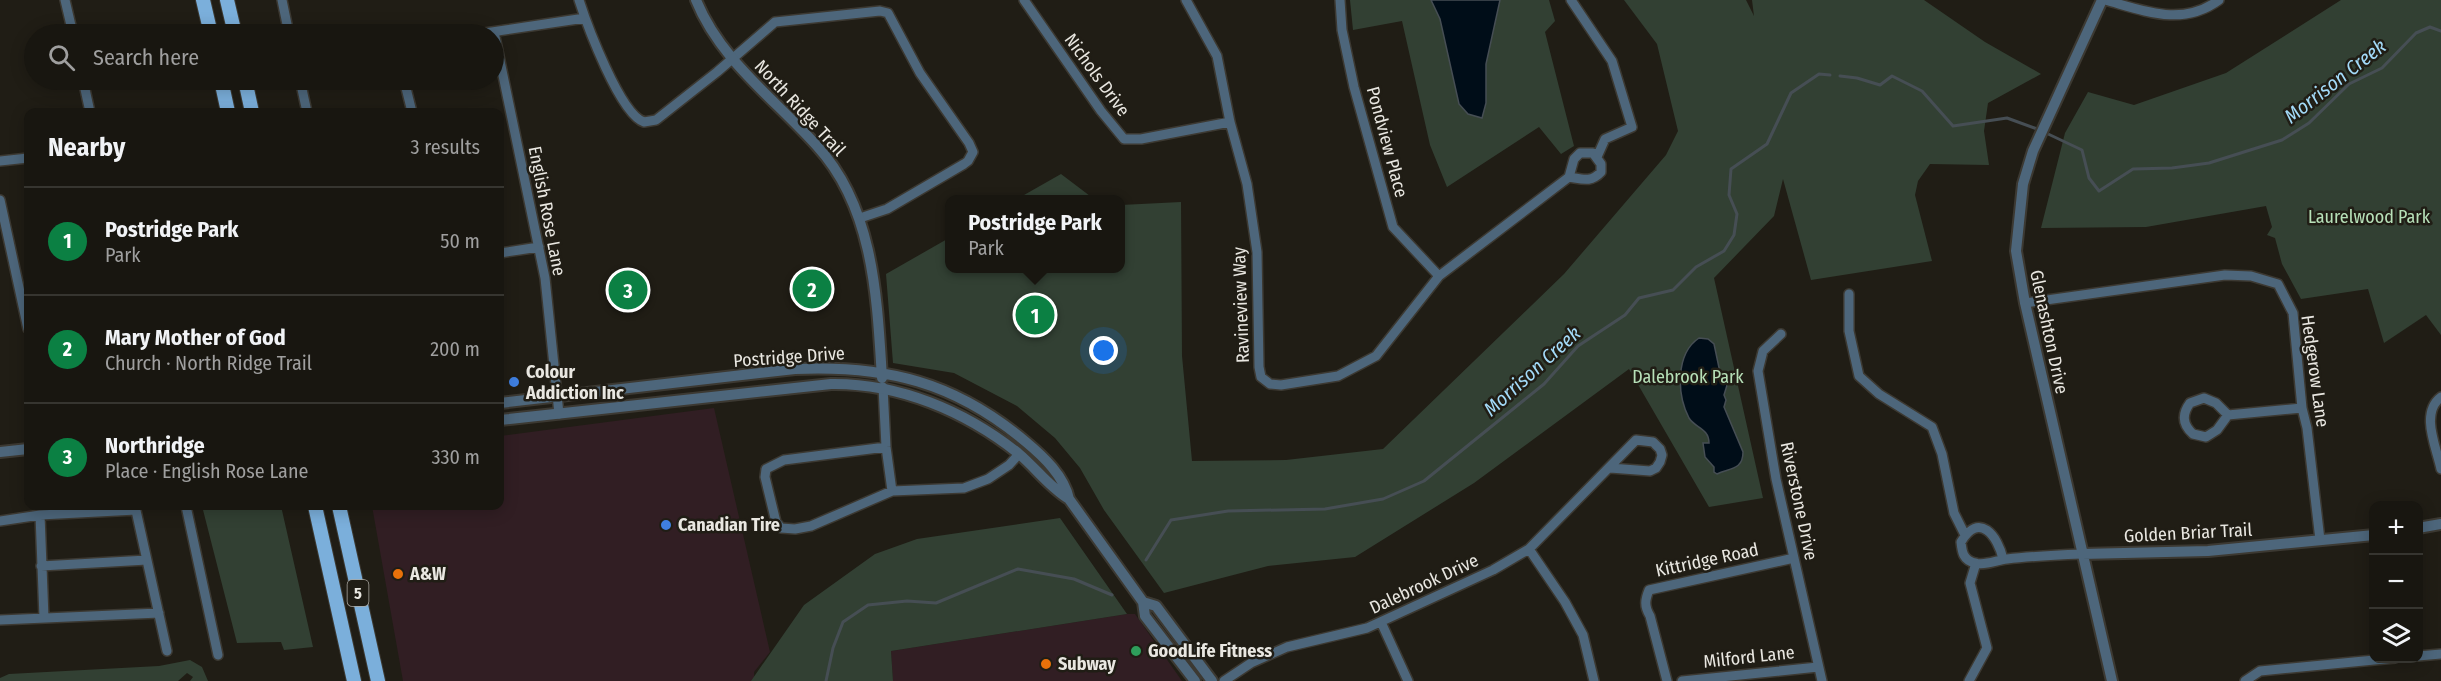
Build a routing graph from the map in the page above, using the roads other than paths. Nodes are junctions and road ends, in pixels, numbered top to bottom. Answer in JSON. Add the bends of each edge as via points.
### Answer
{"nodes":[{"id":1,"x":65,"y":0,"type":"edge"},
{"id":2,"x":203,"y":0,"type":"edge"},
{"id":3,"x":228,"y":0,"type":"edge"},
{"id":4,"x":282,"y":0,"type":"edge"},
{"id":5,"x":579,"y":0,"type":"edge"},
{"id":6,"x":696,"y":0,"type":"edge"},
{"id":7,"x":1024,"y":0,"type":"edge"},
{"id":8,"x":1186,"y":0,"type":"edge"},
{"id":9,"x":1340,"y":0,"type":"edge"},
{"id":10,"x":1571,"y":0,"type":"edge"},
{"id":11,"x":2104,"y":0,"type":"edge"},
{"id":12,"x":2219,"y":0,"type":"edge"},
{"id":13,"x":585,"y":18,"type":"junction"},
{"id":14,"x":71,"y":24,"type":"edge"},
{"id":15,"x":209,"y":24,"type":"edge"},
{"id":16,"x":233,"y":24,"type":"edge"},
{"id":17,"x":287,"y":24,"type":"edge"},
{"id":18,"x":504,"y":30,"type":"edge"},
{"id":19,"x":733,"y":59,"type":"junction"},
{"id":20,"x":504,"y":80,"type":"edge"},
{"id":21,"x":85,"y":90,"type":"edge"},
{"id":22,"x":222,"y":90,"type":"edge"},
{"id":23,"x":247,"y":90,"type":"edge"},
{"id":24,"x":302,"y":90,"type":"edge"},
{"id":25,"x":406,"y":90,"type":"edge"},
{"id":26,"x":89,"y":108,"type":"edge"},
{"id":27,"x":227,"y":108,"type":"edge"},
{"id":28,"x":251,"y":108,"type":"edge"},
{"id":29,"x":306,"y":108,"type":"edge"},
{"id":30,"x":411,"y":108,"type":"edge"},
{"id":31,"x":1230,"y":122,"type":"junction"},
{"id":32,"x":1597,"y":157,"type":"junction"},
{"id":33,"x":24,"y":158,"type":"edge"},
{"id":34,"x":0,"y":161,"type":"edge"},
{"id":35,"x":1569,"y":177,"type":"junction"},
{"id":36,"x":0,"y":200,"type":"edge"},
{"id":37,"x":860,"y":218,"type":"junction"},
{"id":38,"x":539,"y":247,"type":"junction"},
{"id":39,"x":504,"y":252,"type":"edge"},
{"id":40,"x":1439,"y":276,"type":"junction"},
{"id":41,"x":1849,"y":294,"type":"dead end"},
{"id":42,"x":2025,"y":303,"type":"junction"},
{"id":43,"x":24,"y":311,"type":"edge"},
{"id":44,"x":1781,"y":334,"type":"dead end"},
{"id":45,"x":882,"y":372,"type":"junction"},
{"id":46,"x":883,"y":387,"type":"junction"},
{"id":47,"x":557,"y":397,"type":"junction"},
{"id":48,"x":2441,"y":397,"type":"edge"},
{"id":49,"x":504,"y":403,"type":"edge"},
{"id":50,"x":2302,"y":408,"type":"junction"},
{"id":51,"x":559,"y":414,"type":"junction"},
{"id":52,"x":2228,"y":415,"type":"junction"},
{"id":53,"x":504,"y":420,"type":"edge"},
{"id":54,"x":886,"y":447,"type":"junction"},
{"id":55,"x":24,"y":449,"type":"edge"},
{"id":56,"x":0,"y":452,"type":"edge"},
{"id":57,"x":1019,"y":454,"type":"junction"},
{"id":58,"x":1610,"y":468,"type":"junction"},
{"id":59,"x":2441,"y":469,"type":"edge"},
{"id":60,"x":892,"y":491,"type":"junction"},
{"id":61,"x":1069,"y":500,"type":"junction"},
{"id":62,"x":109,"y":510,"type":"edge"},
{"id":63,"x":136,"y":510,"type":"edge"},
{"id":64,"x":187,"y":510,"type":"edge"},
{"id":65,"x":316,"y":510,"type":"edge"},
{"id":66,"x":340,"y":510,"type":"edge"},
{"id":67,"x":40,"y":515,"type":"junction"},
{"id":68,"x":0,"y":521,"type":"edge"},
{"id":69,"x":2441,"y":524,"type":"edge"},
{"id":70,"x":2423,"y":527,"type":"edge"},
{"id":71,"x":1965,"y":535,"type":"junction"},
{"id":72,"x":2369,"y":535,"type":"edge"},
{"id":73,"x":2320,"y":540,"type":"junction"},
{"id":74,"x":1529,"y":549,"type":"junction"},
{"id":75,"x":2082,"y":554,"type":"junction"},
{"id":76,"x":1794,"y":558,"type":"junction"},
{"id":77,"x":2003,"y":559,"type":"junction"},
{"id":78,"x":147,"y":560,"type":"junction"},
{"id":79,"x":1976,"y":563,"type":"junction"},
{"id":80,"x":41,"y":566,"type":"junction"},
{"id":81,"x":1143,"y":602,"type":"junction"},
{"id":82,"x":159,"y":613,"type":"junction"},
{"id":83,"x":44,"y":618,"type":"junction"},
{"id":84,"x":0,"y":620,"type":"edge"},
{"id":85,"x":1382,"y":622,"type":"junction"},
{"id":86,"x":167,"y":651,"type":"dead end"},
{"id":87,"x":2441,"y":654,"type":"edge"},
{"id":88,"x":218,"y":655,"type":"dead end"},
{"id":89,"x":2423,"y":656,"type":"edge"},
{"id":90,"x":2369,"y":661,"type":"edge"},
{"id":91,"x":1818,"y":667,"type":"junction"},
{"id":92,"x":354,"y":681,"type":"edge"},
{"id":93,"x":378,"y":681,"type":"edge"},
{"id":94,"x":1195,"y":681,"type":"edge"},
{"id":95,"x":1212,"y":681,"type":"edge"},
{"id":96,"x":1224,"y":681,"type":"edge"},
{"id":97,"x":1408,"y":681,"type":"edge"},
{"id":98,"x":1594,"y":681,"type":"edge"},
{"id":99,"x":1667,"y":681,"type":"edge"},
{"id":100,"x":1682,"y":681,"type":"edge"},
{"id":101,"x":1822,"y":681,"type":"edge"},
{"id":102,"x":1969,"y":681,"type":"edge"},
{"id":103,"x":2112,"y":681,"type":"edge"},
{"id":104,"x":2245,"y":681,"type":"edge"}],
"edges":[{"from":1,"to":14,"type":"street"},
{"from":2,"to":15,"type":"main road"},
{"from":3,"to":16,"type":"main road"},
{"from":4,"to":17,"type":"street"},
{"from":5,"to":13,"type":"street"},
{"from":6,"to":19,"type":"street","name":"North Ridge Trail"},
{"from":7,"to":31,"type":"street","name":"Nichols Drive","via":[[1124,139]]},
{"from":8,"to":31,"type":"street","name":"Ravineview Way","via":[[1217,56]]},
{"from":9,"to":40,"type":"street","name":"Pondview Place","via":[[1354,87],[1393,227]]},
{"from":10,"to":32,"type":"street","via":[[1612,62],[1632,127],[1605,139]]},
{"from":11,"to":12,"type":"street","via":[[2165,16],[2193,13]]},
{"from":11,"to":42,"type":"street","name":"Glenashton Drive","via":[[2033,151],[2023,184],[2016,251]]},
{"from":13,"to":18,"type":"street"},
{"from":13,"to":19,"type":"street","via":[[602,63],[634,116],[644,122],[656,120]]},
{"from":19,"to":37,"type":"street","name":"North Ridge Trail","via":[[828,159]]},
{"from":19,"to":37,"type":"street","via":[[778,21],[880,11],[891,16],[920,73],[973,152],[969,161],[887,209]]},
{"from":20,"to":38,"type":"street","name":"English Rose Lane"},
{"from":21,"to":26,"type":"street"},
{"from":22,"to":27,"type":"main road"},
{"from":23,"to":28,"type":"main road"},
{"from":24,"to":29,"type":"street"},
{"from":25,"to":30,"type":"street"},
{"from":31,"to":40,"type":"street","name":"Ravineview Way","via":[[1247,184],[1257,252],[1259,367],[1261,377],[1270,384],[1338,376],[1376,356]]},
{"from":32,"to":35,"type":"street","name":"Ravineview Way","via":[[1586,151],[1580,153]]},
{"from":32,"to":35,"type":"street","via":[[1601,172],[1596,177]]},
{"from":33,"to":34,"type":"street"},
{"from":35,"to":40,"type":"street","name":"Ravineview Way"},
{"from":36,"to":43,"type":"street"},
{"from":37,"to":45,"type":"street","name":"North Ridge Trail","via":[[870,259]]},
{"from":38,"to":39,"type":"street"},
{"from":38,"to":47,"type":"street","name":"English Rose Lane"},
{"from":41,"to":71,"type":"street","via":[[1849,331],[1859,376],[1879,394],[1932,427],[1954,513]]},
{"from":42,"to":50,"type":"street","name":"Hedgerow Lane","via":[[2225,275],[2251,276],[2278,284],[2293,313]]},
{"from":42,"to":75,"type":"street","name":"Glenashton Drive"},
{"from":44,"to":76,"type":"street","name":"Riverstone Drive","via":[[1763,351],[1758,371]]},
{"from":45,"to":46,"type":"street","name":"North Ridge Trail"},
{"from":45,"to":47,"type":"street","name":"Postridge Drive","via":[[795,369]]},
{"from":45,"to":61,"type":"street","name":"Postridge Drive","via":[[908,378],[986,411],[1039,453],[1059,475]]},
{"from":46,"to":51,"type":"street","name":"Postridge Drive","via":[[814,385]]},
{"from":46,"to":54,"type":"street"},
{"from":46,"to":57,"type":"street","name":"Postridge Drive","via":[[945,408]]},
{"from":47,"to":49,"type":"street","name":"Postridge Drive"},
{"from":47,"to":51,"type":"street","name":"English Rose Lane"},
{"from":48,"to":59,"type":"street","via":[[2431,408],[2430,421]]},
{"from":50,"to":52,"type":"street"},
{"from":50,"to":73,"type":"street","name":"Hedgerow Lane"},
{"from":51,"to":53,"type":"street","name":"Postridge Drive"},
{"from":52,"to":52,"type":"street","via":[[2204,398],[2190,403],[2184,415],[2188,429],[2206,437]]},
{"from":54,"to":60,"type":"street"},
{"from":54,"to":60,"type":"street","via":[[784,460],[766,469],[765,477],[781,528],[811,526]]},
{"from":55,"to":56,"type":"street"},
{"from":57,"to":60,"type":"street","via":[[988,480],[964,488]]},
{"from":57,"to":61,"type":"street","name":"Postridge Drive"},
{"from":58,"to":58,"type":"street","name":"Dalebrook Drive","via":[[1650,471],[1660,462],[1660,449],[1653,442],[1636,440]]},
{"from":58,"to":74,"type":"street","name":"Dalebrook Drive"},
{"from":61,"to":81,"type":"street","name":"Postridge Drive"},
{"from":62,"to":67,"type":"street"},
{"from":63,"to":78,"type":"street"},
{"from":64,"to":88,"type":"street"},
{"from":65,"to":92,"type":"main road","number":"5"},
{"from":66,"to":93,"type":"main road","number":"5"},
{"from":67,"to":68,"type":"street"},
{"from":67,"to":80,"type":"street"},
{"from":69,"to":70,"type":"street"},
{"from":71,"to":77,"type":"street","via":[[1978,528],[1987,530],[1995,536]]},
{"from":71,"to":79,"type":"street","via":[[1962,553]]},
{"from":72,"to":73,"type":"street","name":"Golden Briar Trail"},
{"from":73,"to":75,"type":"street","name":"Golden Briar Trail","via":[[2208,551]]},
{"from":74,"to":85,"type":"street","name":"Dalebrook Drive"},
{"from":74,"to":98,"type":"street","via":[[1583,635]]},
{"from":75,"to":77,"type":"street","name":"Golden Briar Trail"},
{"from":75,"to":103,"type":"street","name":"Glenashton Drive"},
{"from":76,"to":91,"type":"street","name":"Riverstone Drive"},
{"from":76,"to":99,"type":"street","name":"Kittridge Road","via":[[1649,590],[1646,609]]},
{"from":77,"to":79,"type":"street","name":"Golden Briar Trail"},
{"from":78,"to":80,"type":"street"},
{"from":78,"to":82,"type":"street"},
{"from":79,"to":102,"type":"street","via":[[1971,593],[1988,648]]},
{"from":80,"to":83,"type":"street"},
{"from":81,"to":94,"type":"street","name":"Postridge Drive","via":[[1145,616]]},
{"from":81,"to":95,"type":"street","name":"Postridge Drive","via":[[1156,606]]},
{"from":82,"to":83,"type":"street"},
{"from":82,"to":86,"type":"street"},
{"from":83,"to":84,"type":"street"},
{"from":85,"to":96,"type":"street","name":"Dalebrook Drive","via":[[1287,647],[1251,663]]},
{"from":85,"to":97,"type":"street"},
{"from":87,"to":89,"type":"street"},
{"from":90,"to":104,"type":"street","via":[[2260,671]]},
{"from":91,"to":100,"type":"street","name":"Milford Lane"},
{"from":91,"to":101,"type":"street","name":"Riverstone Drive"}]}
